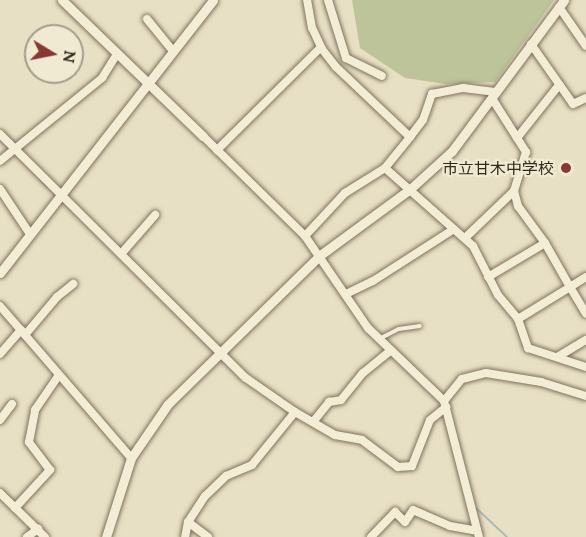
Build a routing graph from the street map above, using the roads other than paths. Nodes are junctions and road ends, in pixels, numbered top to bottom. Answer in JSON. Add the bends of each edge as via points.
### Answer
{"nodes":[{"id":1,"x":62,"y":0,"type":"edge"},
{"id":2,"x":213,"y":0,"type":"edge"},
{"id":3,"x":307,"y":0,"type":"edge"},
{"id":4,"x":328,"y":0,"type":"edge"},
{"id":5,"x":562,"y":3,"type":"edge"},
{"id":6,"x":147,"y":19,"type":"dead end"},
{"id":7,"x":531,"y":44,"type":"junction"},
{"id":8,"x":586,"y":46,"type":"edge"},
{"id":9,"x":321,"y":47,"type":"junction"},
{"id":10,"x":173,"y":51,"type":"junction"},
{"id":11,"x":117,"y":54,"type":"junction"},
{"id":12,"x":382,"y":76,"type":"dead end"},
{"id":13,"x":147,"y":84,"type":"junction"},
{"id":14,"x":559,"y":85,"type":"junction"},
{"id":15,"x":495,"y":96,"type":"junction"},
{"id":16,"x":586,"y":98,"type":"edge"},
{"id":17,"x":0,"y":134,"type":"edge"},
{"id":18,"x":202,"y":136,"type":"joint"},
{"id":19,"x":410,"y":137,"type":"junction"},
{"id":20,"x":517,"y":138,"type":"junction"},
{"id":21,"x":14,"y":148,"type":"junction"},
{"id":22,"x":217,"y":150,"type":"junction"},
{"id":23,"x":0,"y":161,"type":"edge"},
{"id":24,"x":385,"y":168,"type":"junction"},
{"id":25,"x":0,"y":189,"type":"edge"},
{"id":26,"x":409,"y":190,"type":"junction"},
{"id":27,"x":514,"y":190,"type":"junction"},
{"id":28,"x":60,"y":195,"type":"junction"},
{"id":29,"x":155,"y":215,"type":"dead end"},
{"id":30,"x":454,"y":229,"type":"junction"},
{"id":31,"x":30,"y":234,"type":"junction"},
{"id":32,"x":305,"y":236,"type":"junction"},
{"id":33,"x":465,"y":238,"type":"junction"},
{"id":34,"x":545,"y":243,"type":"junction"},
{"id":35,"x":121,"y":254,"type":"junction"},
{"id":36,"x":319,"y":256,"type":"junction"},
{"id":37,"x":0,"y":273,"type":"edge"},
{"id":38,"x":488,"y":277,"type":"junction"},
{"id":39,"x":586,"y":277,"type":"edge"},
{"id":40,"x":73,"y":284,"type":"dead end"},
{"id":41,"x":570,"y":287,"type":"junction"},
{"id":42,"x":346,"y":294,"type":"junction"},
{"id":43,"x":0,"y":306,"type":"edge"},
{"id":44,"x":586,"y":314,"type":"edge"},
{"id":45,"x":518,"y":319,"type":"junction"},
{"id":46,"x":420,"y":326,"type":"dead end"},
{"id":47,"x":23,"y":333,"type":"junction"},
{"id":48,"x":378,"y":339,"type":"junction"},
{"id":49,"x":586,"y":340,"type":"edge"},
{"id":50,"x":390,"y":351,"type":"junction"},
{"id":51,"x":0,"y":354,"type":"edge"},
{"id":52,"x":220,"y":354,"type":"junction"},
{"id":53,"x":559,"y":356,"type":"junction"},
{"id":54,"x":586,"y":367,"type":"edge"},
{"id":55,"x":59,"y":375,"type":"junction"},
{"id":56,"x":586,"y":396,"type":"edge"},
{"id":57,"x":12,"y":404,"type":"dead end"},
{"id":58,"x":445,"y":404,"type":"junction"},
{"id":59,"x":295,"y":412,"type":"junction"},
{"id":60,"x":0,"y":420,"type":"edge"},
{"id":61,"x":313,"y":422,"type":"junction"},
{"id":62,"x":131,"y":458,"type":"junction"},
{"id":63,"x":0,"y":493,"type":"edge"},
{"id":64,"x":15,"y":508,"type":"junction"},
{"id":65,"x":188,"y":522,"type":"junction"},
{"id":66,"x":38,"y":530,"type":"junction"},
{"id":67,"x":478,"y":534,"type":"edge"},
{"id":68,"x":27,"y":537,"type":"edge"},
{"id":69,"x":45,"y":537,"type":"edge"},
{"id":70,"x":106,"y":537,"type":"edge"},
{"id":71,"x":185,"y":537,"type":"edge"},
{"id":72,"x":208,"y":537,"type":"edge"},
{"id":73,"x":371,"y":537,"type":"edge"}],
"edges":[{"from":1,"to":11,"type":"street"},
{"from":2,"to":10,"type":"street"},
{"from":3,"to":9,"type":"street","via":[[312,28]]},
{"from":4,"to":12,"type":"street","via":[[346,58]]},
{"from":5,"to":7,"type":"street"},
{"from":5,"to":8,"type":"street"},
{"from":6,"to":10,"type":"street"},
{"from":7,"to":14,"type":"street"},
{"from":7,"to":15,"type":"street"},
{"from":9,"to":19,"type":"street","via":[[336,67]]},
{"from":9,"to":22,"type":"street"},
{"from":10,"to":13,"type":"street"},
{"from":11,"to":13,"type":"street"},
{"from":11,"to":21,"type":"street","via":[[102,78]]},
{"from":13,"to":18,"type":"street"},
{"from":13,"to":28,"type":"street"},
{"from":14,"to":16,"type":"street","via":[[573,104]]},
{"from":14,"to":20,"type":"street"},
{"from":15,"to":19,"type":"street","via":[[463,88],[432,94],[423,120]]},
{"from":15,"to":20,"type":"street"},
{"from":15,"to":26,"type":"street","via":[[452,151]]},
{"from":17,"to":21,"type":"street"},
{"from":18,"to":22,"type":"street"},
{"from":19,"to":24,"type":"street"},
{"from":20,"to":27,"type":"street","via":[[526,152]]},
{"from":21,"to":23,"type":"street"},
{"from":21,"to":28,"type":"street"},
{"from":22,"to":32,"type":"street"},
{"from":24,"to":26,"type":"street"},
{"from":24,"to":32,"type":"street","via":[[345,193]]},
{"from":25,"to":31,"type":"street"},
{"from":26,"to":30,"type":"street"},
{"from":26,"to":36,"type":"street"},
{"from":27,"to":33,"type":"street"},
{"from":27,"to":34,"type":"street","via":[[518,206]]},
{"from":28,"to":31,"type":"street"},
{"from":28,"to":35,"type":"street"},
{"from":29,"to":35,"type":"street"},
{"from":30,"to":33,"type":"street"},
{"from":30,"to":42,"type":"street"},
{"from":31,"to":37,"type":"street"},
{"from":32,"to":36,"type":"street"},
{"from":33,"to":38,"type":"street"},
{"from":34,"to":38,"type":"street"},
{"from":34,"to":41,"type":"street"},
{"from":35,"to":52,"type":"street"},
{"from":36,"to":42,"type":"street"},
{"from":36,"to":52,"type":"street"},
{"from":38,"to":45,"type":"street"},
{"from":39,"to":41,"type":"street"},
{"from":40,"to":47,"type":"street"},
{"from":41,"to":44,"type":"street"},
{"from":41,"to":45,"type":"street"},
{"from":42,"to":48,"type":"street"},
{"from":43,"to":47,"type":"street"},
{"from":45,"to":53,"type":"street","via":[[528,348]]},
{"from":46,"to":48,"type":"lane","via":[[399,329]]},
{"from":47,"to":51,"type":"street"},
{"from":47,"to":55,"type":"street"},
{"from":48,"to":50,"type":"street"},
{"from":49,"to":53,"type":"street"},
{"from":50,"to":58,"type":"street"},
{"from":50,"to":61,"type":"street","via":[[363,373],[341,400],[330,402]]},
{"from":52,"to":59,"type":"street","via":[[246,378]]},
{"from":52,"to":62,"type":"street","via":[[168,404]]},
{"from":53,"to":54,"type":"street"},
{"from":55,"to":62,"type":"street"},
{"from":55,"to":64,"type":"street","via":[[35,410],[29,442],[50,470]]},
{"from":56,"to":58,"type":"street","via":[[541,382],[486,373],[462,380]]},
{"from":57,"to":60,"type":"street"},
{"from":58,"to":61,"type":"street","via":[[430,420],[412,466],[398,467],[368,443],[335,435]]},
{"from":58,"to":67,"type":"street"},
{"from":59,"to":61,"type":"street"},
{"from":59,"to":65,"type":"street","via":[[252,465],[226,476],[205,496]]},
{"from":62,"to":70,"type":"street"},
{"from":63,"to":64,"type":"street"},
{"from":64,"to":66,"type":"street"},
{"from":65,"to":71,"type":"street"},
{"from":65,"to":72,"type":"street"},
{"from":66,"to":68,"type":"street"},
{"from":66,"to":69,"type":"street"},
{"from":67,"to":73,"type":"street","via":[[412,510],[405,522],[396,512]]}]}
